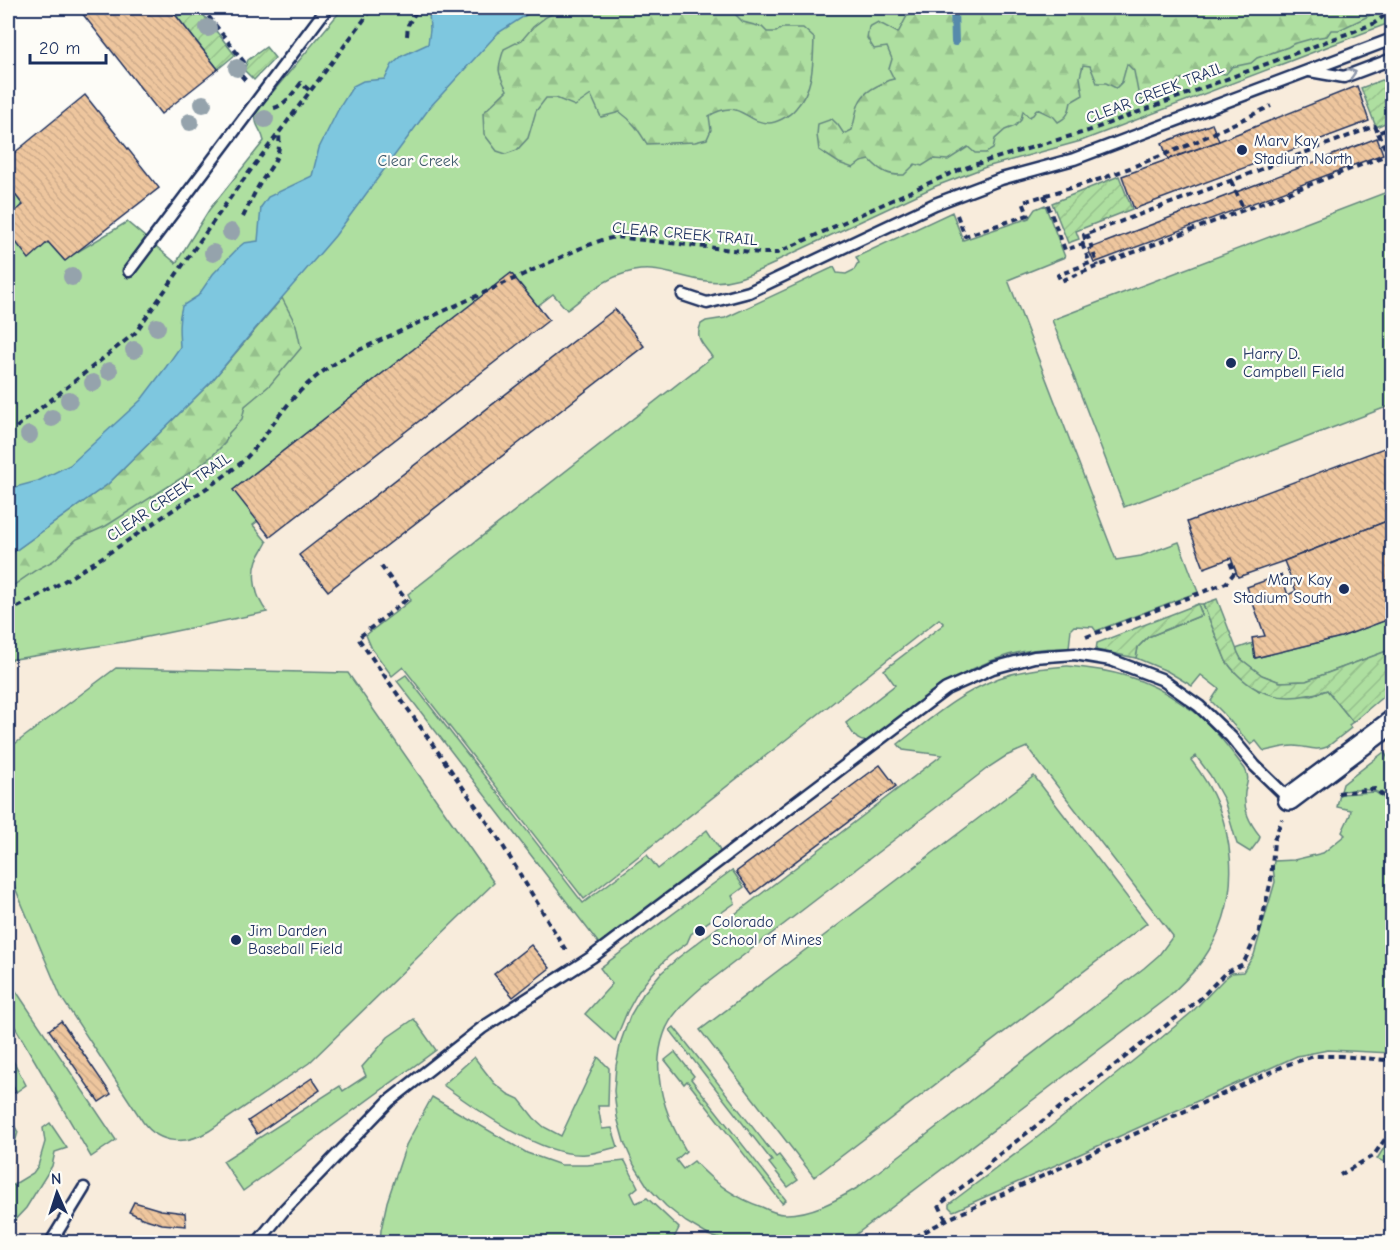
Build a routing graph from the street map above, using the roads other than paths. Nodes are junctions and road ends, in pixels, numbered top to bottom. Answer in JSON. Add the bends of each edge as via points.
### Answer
{"nodes":[{"id":1,"x":327,"y":8,"type":"edge"},
{"id":2,"x":1392,"y":39,"type":"edge"},
{"id":3,"x":1392,"y":59,"type":"edge"},
{"id":4,"x":1309,"y":71,"type":"junction"},
{"id":5,"x":129,"y":271,"type":"dead end"},
{"id":6,"x":683,"y":295,"type":"dead end"},
{"id":7,"x":1392,"y":722,"type":"edge"},
{"id":8,"x":1289,"y":799,"type":"joint"},
{"id":9,"x":84,"y":1188,"type":"dead end"},
{"id":10,"x":51,"y":1242,"type":"edge"},
{"id":11,"x":258,"y":1242,"type":"edge"}],
"edges":[{"from":1,"to":5,"type":"lane"},
{"from":2,"to":4,"type":"lane"},
{"from":4,"to":3,"type":"lane","one_way":true,"via":[[1344,76]]},
{"from":4,"to":6,"type":"lane","via":[[1074,159],[950,198],[749,292],[707,303]]},
{"from":7,"to":8,"type":"street"},
{"from":8,"to":11,"type":"lane","via":[[1255,766],[1232,736],[1161,679],[1111,660],[1075,654],[1034,657],[993,668],[946,689],[592,957],[482,1028],[389,1101]]},
{"from":9,"to":10,"type":"lane"}]}
